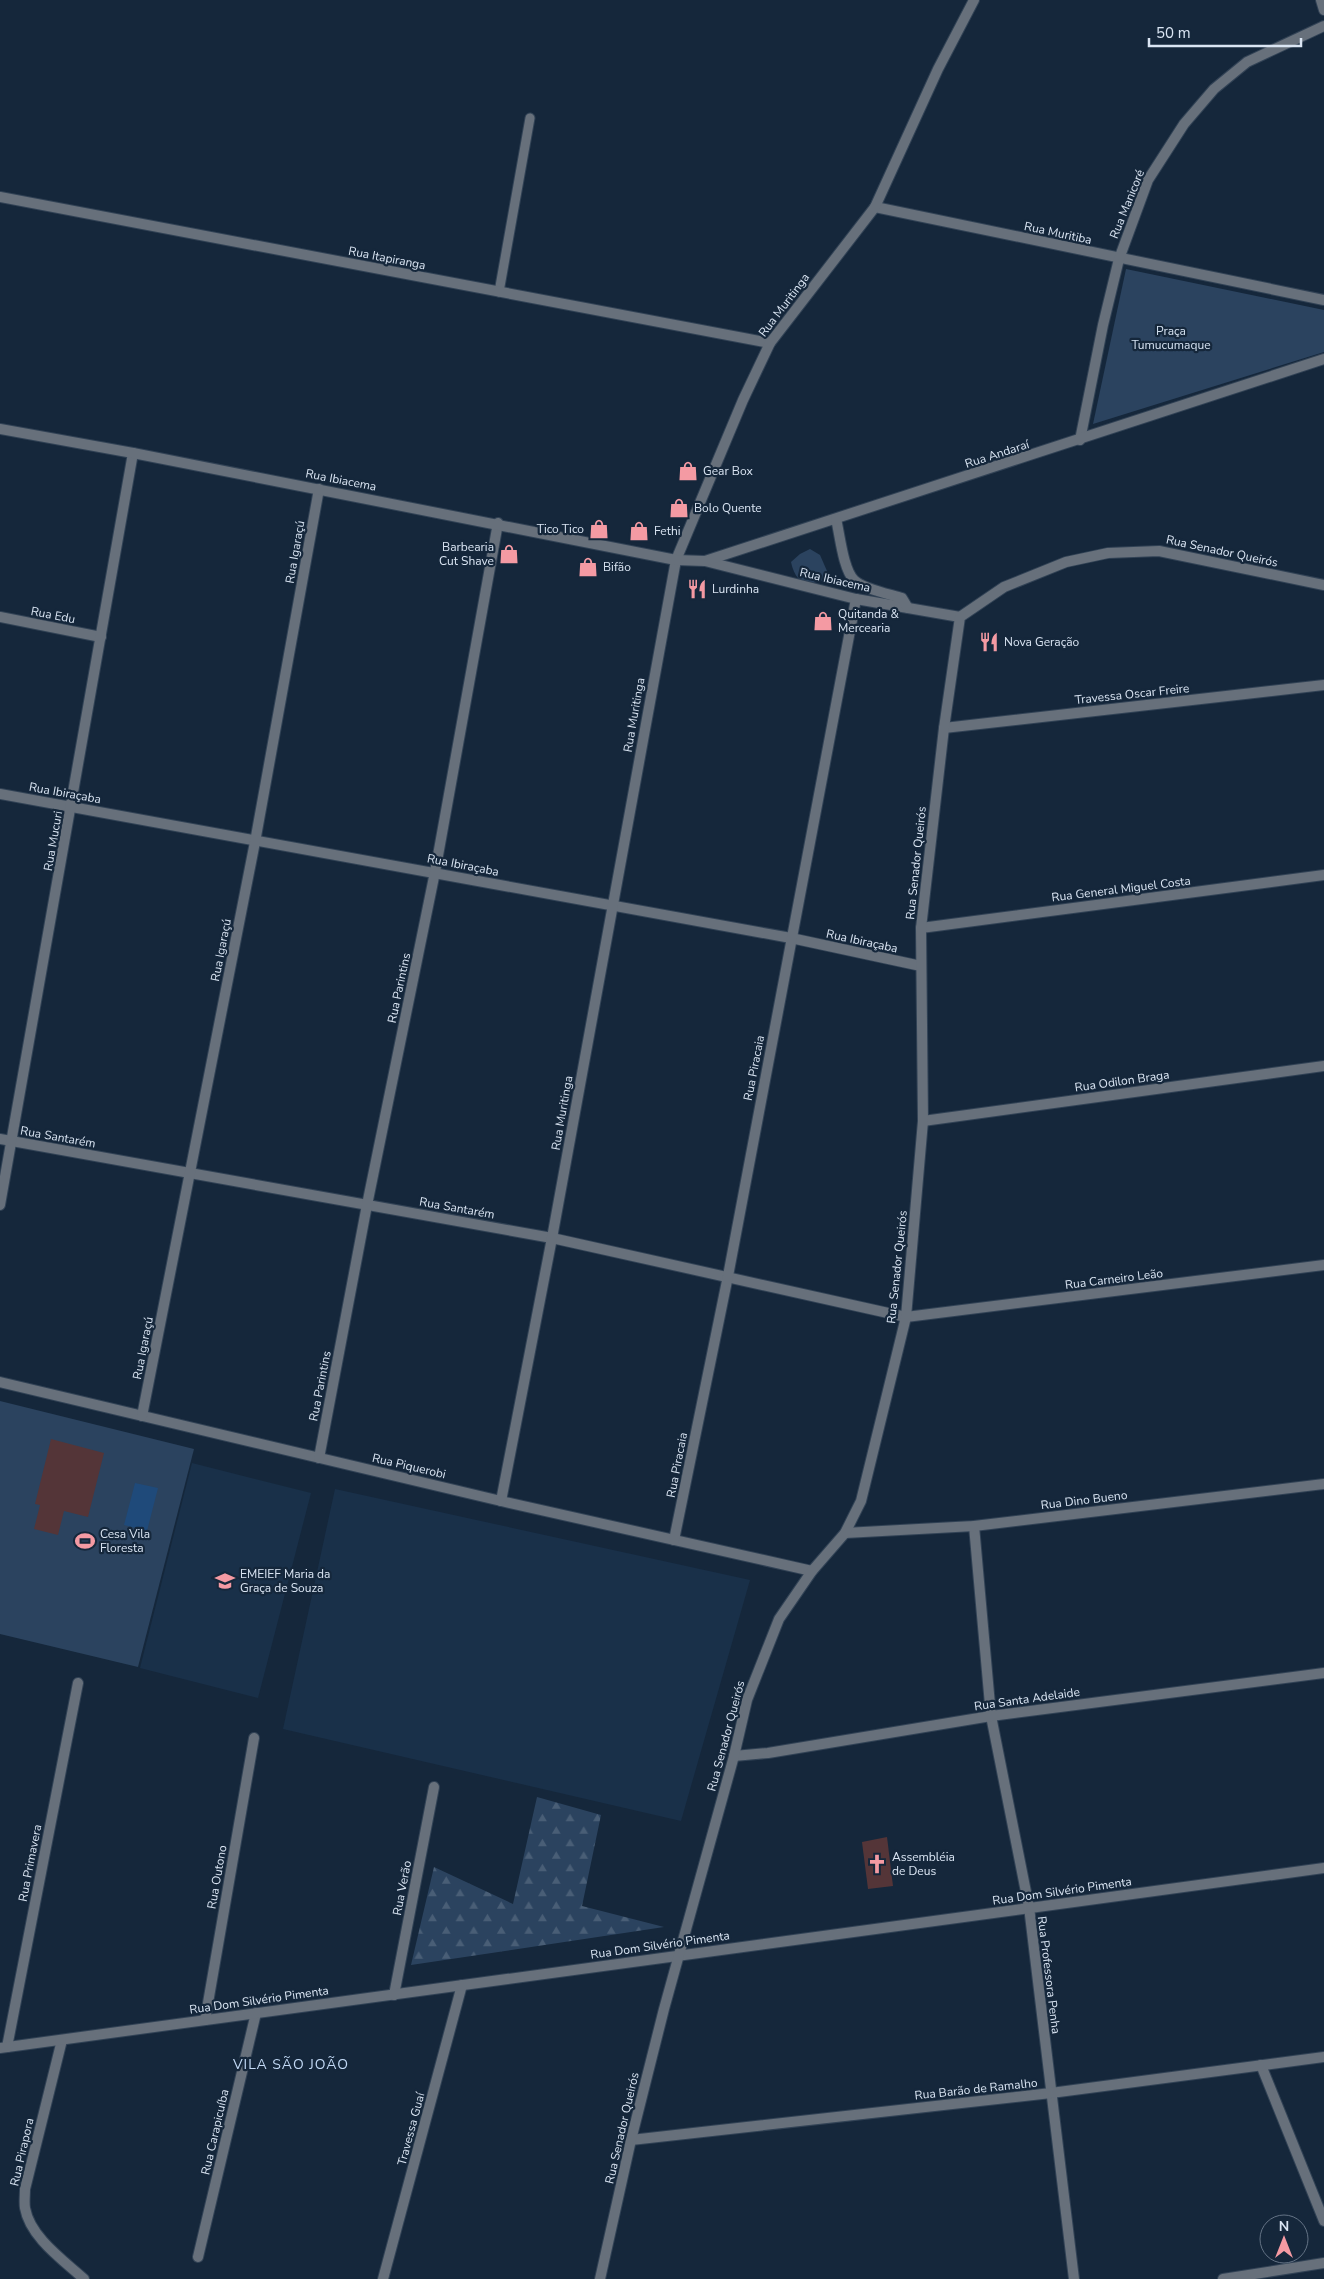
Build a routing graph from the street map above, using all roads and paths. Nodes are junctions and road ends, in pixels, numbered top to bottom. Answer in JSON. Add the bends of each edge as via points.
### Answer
{"nodes":[{"id":1,"x":974,"y":0,"type":"edge"},
{"id":2,"x":1321,"y":0,"type":"edge"},
{"id":3,"x":1324,"y":10,"type":"edge"},
{"id":4,"x":1324,"y":26,"type":"edge"},
{"id":5,"x":530,"y":118,"type":"dead end"},
{"id":6,"x":0,"y":197,"type":"edge"},
{"id":7,"x":875,"y":207,"type":"junction"},
{"id":8,"x":1119,"y":259,"type":"junction"},
{"id":9,"x":500,"y":292,"type":"junction"},
{"id":10,"x":1324,"y":300,"type":"edge"},
{"id":11,"x":770,"y":343,"type":"junction"},
{"id":12,"x":1324,"y":359,"type":"edge"},
{"id":13,"x":0,"y":429,"type":"edge"},
{"id":14,"x":1080,"y":440,"type":"junction"},
{"id":15,"x":133,"y":453,"type":"junction"},
{"id":16,"x":319,"y":489,"type":"junction"},
{"id":17,"x":836,"y":519,"type":"junction"},
{"id":18,"x":498,"y":523,"type":"junction"},
{"id":19,"x":676,"y":560,"type":"junction"},
{"id":20,"x":705,"y":561,"type":"junction"},
{"id":21,"x":1324,"y":585,"type":"edge"},
{"id":22,"x":856,"y":599,"type":"junction"},
{"id":23,"x":908,"y":608,"type":"junction"},
{"id":24,"x":0,"y":617,"type":"edge"},
{"id":25,"x":960,"y":617,"type":"junction"},
{"id":26,"x":101,"y":637,"type":"junction"},
{"id":27,"x":1324,"y":685,"type":"edge"},
{"id":28,"x":944,"y":728,"type":"junction"},
{"id":29,"x":0,"y":794,"type":"edge"},
{"id":30,"x":72,"y":807,"type":"junction"},
{"id":31,"x":255,"y":842,"type":"junction"},
{"id":32,"x":435,"y":872,"type":"junction"},
{"id":33,"x":1324,"y":875,"type":"edge"},
{"id":34,"x":613,"y":906,"type":"junction"},
{"id":35,"x":921,"y":928,"type":"junction"},
{"id":36,"x":791,"y":938,"type":"junction"},
{"id":37,"x":921,"y":966,"type":"junction"},
{"id":38,"x":1324,"y":1066,"type":"edge"},
{"id":39,"x":923,"y":1120,"type":"junction"},
{"id":40,"x":0,"y":1139,"type":"edge"},
{"id":41,"x":11,"y":1141,"type":"junction"},
{"id":42,"x":190,"y":1173,"type":"junction"},
{"id":43,"x":0,"y":1204,"type":"edge"},
{"id":44,"x":367,"y":1205,"type":"junction"},
{"id":45,"x":552,"y":1238,"type":"junction"},
{"id":46,"x":1324,"y":1265,"type":"edge"},
{"id":47,"x":728,"y":1276,"type":"junction"},
{"id":48,"x":906,"y":1317,"type":"junction"},
{"id":49,"x":0,"y":1382,"type":"edge"},
{"id":50,"x":142,"y":1416,"type":"junction"},
{"id":51,"x":319,"y":1458,"type":"junction"},
{"id":52,"x":1324,"y":1484,"type":"edge"},
{"id":53,"x":501,"y":1501,"type":"junction"},
{"id":54,"x":974,"y":1526,"type":"junction"},
{"id":55,"x":846,"y":1533,"type":"junction"},
{"id":56,"x":674,"y":1540,"type":"junction"},
{"id":57,"x":812,"y":1571,"type":"junction"},
{"id":58,"x":1324,"y":1673,"type":"edge"},
{"id":59,"x":78,"y":1683,"type":"dead end"},
{"id":60,"x":991,"y":1716,"type":"junction"},
{"id":61,"x":254,"y":1738,"type":"dead end"},
{"id":62,"x":734,"y":1756,"type":"junction"},
{"id":63,"x":434,"y":1787,"type":"dead end"},
{"id":64,"x":1324,"y":1868,"type":"edge"},
{"id":65,"x":1029,"y":1908,"type":"junction"},
{"id":66,"x":678,"y":1956,"type":"junction"},
{"id":67,"x":462,"y":1985,"type":"junction"},
{"id":68,"x":394,"y":1995,"type":"junction"},
{"id":69,"x":256,"y":2014,"type":"junction"},
{"id":70,"x":205,"y":2020,"type":"junction"},
{"id":71,"x":62,"y":2040,"type":"junction"},
{"id":72,"x":3,"y":2048,"type":"edge"},
{"id":73,"x":1324,"y":2057,"type":"edge"},
{"id":74,"x":1262,"y":2065,"type":"junction"},
{"id":75,"x":1051,"y":2093,"type":"junction"},
{"id":76,"x":631,"y":2140,"type":"junction"},
{"id":77,"x":1324,"y":2221,"type":"edge"},
{"id":78,"x":198,"y":2257,"type":"dead end"},
{"id":79,"x":1324,"y":2263,"type":"edge"},
{"id":80,"x":84,"y":2279,"type":"edge"},
{"id":81,"x":383,"y":2279,"type":"edge"},
{"id":82,"x":600,"y":2279,"type":"edge"},
{"id":83,"x":1074,"y":2279,"type":"edge"},
{"id":84,"x":1223,"y":2279,"type":"edge"}],
"edges":[{"from":1,"to":7,"type":"street","name":"Rua Muritinga","via":[[938,69]]},
{"from":2,"to":3,"type":"street"},
{"from":4,"to":8,"type":"street","name":"Rua Manicoré","via":[[1247,62],[1214,89],[1184,124],[1148,180]]},
{"from":5,"to":9,"type":"lane"},
{"from":6,"to":9,"type":"street","name":"Rua Itapiranga"},
{"from":7,"to":8,"type":"street","name":"Rua Muritiba"},
{"from":7,"to":11,"type":"street","name":"Rua Muritinga"},
{"from":8,"to":10,"type":"street","name":"Rua Muritiba"},
{"from":8,"to":14,"type":"street","name":"Rua Manicoré"},
{"from":9,"to":11,"type":"street","name":"Rua Itapiranga"},
{"from":11,"to":19,"type":"street","name":"Rua Muritinga"},
{"from":12,"to":14,"type":"street","name":"Rua Andaraí"},
{"from":13,"to":15,"type":"street","name":"Rua Ibiacema"},
{"from":14,"to":17,"type":"street","name":"Rua Andaraí"},
{"from":15,"to":16,"type":"street","name":"Rua Ibiacema"},
{"from":15,"to":26,"type":"street","name":"Rua Mucuri"},
{"from":16,"to":18,"type":"street","name":"Rua Ibiacema"},
{"from":16,"to":31,"type":"street","name":"Rua Igaraçú"},
{"from":17,"to":20,"type":"street","name":"Rua Andaraí"},
{"from":17,"to":23,"type":"street","via":[[847,569],[854,581],[902,598]]},
{"from":18,"to":19,"type":"street","name":"Rua Ibiacema"},
{"from":18,"to":32,"type":"street","name":"Rua Parintins"},
{"from":19,"to":20,"type":"street","name":"Rua Andaraí"},
{"from":19,"to":34,"type":"street","name":"Rua Muritinga"},
{"from":20,"to":22,"type":"street","name":"Rua Ibiacema"},
{"from":21,"to":25,"type":"street","name":"Rua Senador Queirós","via":[[1159,551],[1108,553],[1066,562],[1004,587]]},
{"from":22,"to":23,"type":"street","name":"Rua Ibiacema"},
{"from":22,"to":36,"type":"street","name":"Rua Piracaia"},
{"from":23,"to":25,"type":"street","name":"Rua Ibiacema"},
{"from":24,"to":26,"type":"street","name":"Rua Edu"},
{"from":25,"to":28,"type":"street","name":"Rua Senador Queirós"},
{"from":26,"to":30,"type":"street","name":"Rua Mucuri"},
{"from":27,"to":28,"type":"street","name":"Travessa Oscar Freire"},
{"from":28,"to":35,"type":"street","name":"Rua Senador Queirós"},
{"from":29,"to":30,"type":"street","name":"Rua Ibiraçaba"},
{"from":30,"to":31,"type":"street","name":"Rua Ibiraçaba"},
{"from":30,"to":41,"type":"street","name":"Rua Mucuri"},
{"from":31,"to":32,"type":"street","name":"Rua Ibiraçaba"},
{"from":31,"to":42,"type":"street","name":"Rua Igaraçú"},
{"from":32,"to":34,"type":"street","name":"Rua Ibiraçaba"},
{"from":32,"to":44,"type":"street","name":"Rua Parintins"},
{"from":33,"to":35,"type":"street","name":"Rua General Miguel Costa"},
{"from":34,"to":36,"type":"street","name":"Rua Ibiraçaba"},
{"from":34,"to":45,"type":"street","name":"Rua Muritinga"},
{"from":35,"to":37,"type":"street","name":"Rua Senador Queirós"},
{"from":36,"to":37,"type":"street","name":"Rua Ibiraçaba"},
{"from":36,"to":47,"type":"street","name":"Rua Piracaia"},
{"from":37,"to":39,"type":"street","name":"Rua Senador Queirós"},
{"from":38,"to":39,"type":"street","name":"Rua Odilon Braga"},
{"from":39,"to":48,"type":"street","name":"Rua Senador Queirós"},
{"from":40,"to":41,"type":"street","name":"Rua Santarém"},
{"from":41,"to":42,"type":"street","name":"Rua Santarém"},
{"from":41,"to":43,"type":"street","name":"Rua Mucuri"},
{"from":42,"to":44,"type":"street","name":"Rua Santarém"},
{"from":42,"to":50,"type":"street","name":"Rua Igaraçú"},
{"from":44,"to":45,"type":"street","name":"Rua Santarém"},
{"from":44,"to":51,"type":"street","name":"Rua Parintins"},
{"from":45,"to":47,"type":"street","name":"Rua Santarém"},
{"from":45,"to":53,"type":"street","name":"Rua Muritinga"},
{"from":46,"to":48,"type":"street","name":"Rua Carneiro Leão"},
{"from":47,"to":48,"type":"street","name":"Rua Santarém"},
{"from":47,"to":56,"type":"street","name":"Rua Piracaia"},
{"from":48,"to":55,"type":"street","name":"Rua Senador Queirós","via":[[861,1501]]},
{"from":49,"to":50,"type":"street","name":"Rua Piquerobi"},
{"from":50,"to":51,"type":"street","name":"Rua Piquerobi"},
{"from":51,"to":53,"type":"street","name":"Rua Piquerobi"},
{"from":52,"to":54,"type":"street","name":"Rua Dino Bueno"},
{"from":53,"to":56,"type":"street","name":"Rua Piquerobi"},
{"from":54,"to":55,"type":"street","name":"Rua Dino Bueno"},
{"from":54,"to":60,"type":"street","name":"Rua Professora Penha"},
{"from":55,"to":57,"type":"street","name":"Rua Senador Queirós"},
{"from":56,"to":57,"type":"street","name":"Rua Piquerobi"},
{"from":57,"to":62,"type":"street","name":"Rua Senador Queirós","via":[[779,1619],[747,1700]]},
{"from":58,"to":60,"type":"street","name":"Rua Santa Adelaide"},
{"from":59,"to":72,"type":"street","name":"Rua Primavera"},
{"from":60,"to":62,"type":"street","name":"Rua Santa Adelaide"},
{"from":60,"to":65,"type":"street","name":"Rua Professora Penha"},
{"from":61,"to":70,"type":"street","name":"Rua Outono"},
{"from":62,"to":66,"type":"street","name":"Rua Senador Queirós"},
{"from":63,"to":68,"type":"street","name":"Rua Verão"},
{"from":64,"to":65,"type":"street","name":"Rua Dom Silvério Pimenta"},
{"from":65,"to":66,"type":"street","name":"Rua Dom Silvério Pimenta"},
{"from":65,"to":75,"type":"street","name":"Rua Professora Penha"},
{"from":66,"to":67,"type":"street","name":"Rua Dom Silvério Pimenta"},
{"from":66,"to":76,"type":"street","name":"Rua Senador Queirós"},
{"from":67,"to":68,"type":"street","name":"Rua Dom Silvério Pimenta"},
{"from":67,"to":81,"type":"street","name":"Travessa Guaí"},
{"from":68,"to":69,"type":"street","name":"Rua Dom Silvério Pimenta"},
{"from":69,"to":70,"type":"street","name":"Rua Dom Silvério Pimenta"},
{"from":69,"to":78,"type":"street","name":"Rua Carapicuíba"},
{"from":70,"to":71,"type":"street","name":"Rua Dom Silvério Pimenta"},
{"from":71,"to":72,"type":"street","name":"Rua Dom Silvério Pimenta"},
{"from":71,"to":80,"type":"street","name":"Rua Pirapora","via":[[25,2188],[25,2208],[30,2223],[41,2238]]},
{"from":73,"to":74,"type":"street","name":"Rua Barão de Ramalho"},
{"from":74,"to":75,"type":"street","name":"Rua Barão de Ramalho"},
{"from":74,"to":77,"type":"street"},
{"from":75,"to":76,"type":"street","name":"Rua Barão de Ramalho"},
{"from":75,"to":83,"type":"street","name":"Rua Professora Penha"},
{"from":76,"to":82,"type":"street","name":"Rua Senador Queirós"},
{"from":79,"to":84,"type":"street"}]}
